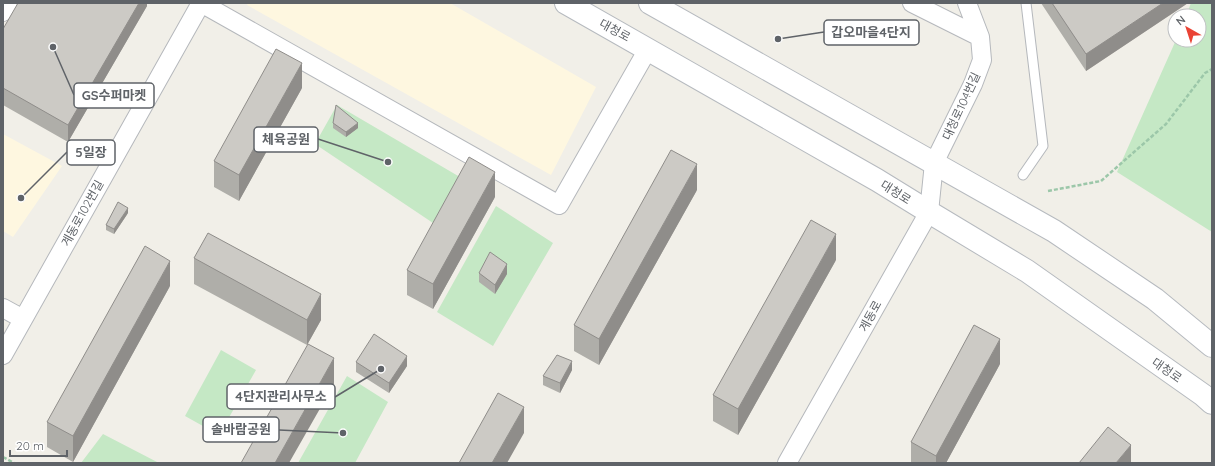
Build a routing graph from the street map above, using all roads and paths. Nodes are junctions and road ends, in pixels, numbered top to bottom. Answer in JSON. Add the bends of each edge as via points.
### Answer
{"nodes":[{"id":1,"x":8,"y":3,"type":"edge"},
{"id":2,"x":201,"y":3,"type":"edge"},
{"id":3,"x":566,"y":3,"type":"edge"},
{"id":4,"x":650,"y":3,"type":"edge"},
{"id":5,"x":912,"y":3,"type":"edge"},
{"id":6,"x":967,"y":3,"type":"edge"},
{"id":7,"x":1026,"y":3,"type":"edge"},
{"id":8,"x":3,"y":12,"type":"edge"},
{"id":9,"x":980,"y":37,"type":"junction"},
{"id":10,"x":648,"y":49,"type":"junction"},
{"id":11,"x":1212,"y":69,"type":"edge"},
{"id":12,"x":934,"y":163,"type":"junction"},
{"id":13,"x":1023,"y":176,"type":"dead end"},
{"id":14,"x":1048,"y":192,"type":"dead end"},
{"id":15,"x":929,"y":212,"type":"junction"},
{"id":16,"x":3,"y":308,"type":"edge"},
{"id":17,"x":23,"y":319,"type":"junction"},
{"id":18,"x":1212,"y":346,"type":"edge"},
{"id":19,"x":3,"y":355,"type":"edge"},
{"id":20,"x":1212,"y":403,"type":"edge"},
{"id":21,"x":3,"y":457,"type":"edge"},
{"id":22,"x":14,"y":463,"type":"edge"},
{"id":23,"x":787,"y":463,"type":"edge"}],
"edges":[{"from":1,"to":8,"type":"street"},
{"from":2,"to":10,"type":"street","via":[[559,205]]},
{"from":2,"to":17,"type":"street","name":"계동로102번길"},
{"from":3,"to":10,"type":"main road","name":"대청로"},
{"from":4,"to":12,"type":"main road"},
{"from":5,"to":9,"type":"street"},
{"from":6,"to":9,"type":"street","name":"대청로104번길"},
{"from":7,"to":13,"type":"lane","via":[[1043,146]]},
{"from":9,"to":12,"type":"street","name":"대청로104번길","via":[[982,60]]},
{"from":10,"to":15,"type":"main road","name":"대청로"},
{"from":11,"to":14,"type":"path","via":[[1205,73],[1166,124],[1101,181]]},
{"from":12,"to":15,"type":"street","name":"계동로"},
{"from":12,"to":18,"type":"main road","via":[[1054,231],[1155,299]]},
{"from":15,"to":20,"type":"main road","name":"대청로","via":[[1027,271]]},
{"from":15,"to":23,"type":"street","name":"계동로"},
{"from":16,"to":17,"type":"street"},
{"from":17,"to":19,"type":"street","name":"계동로102번길"},
{"from":21,"to":22,"type":"path"}]}
